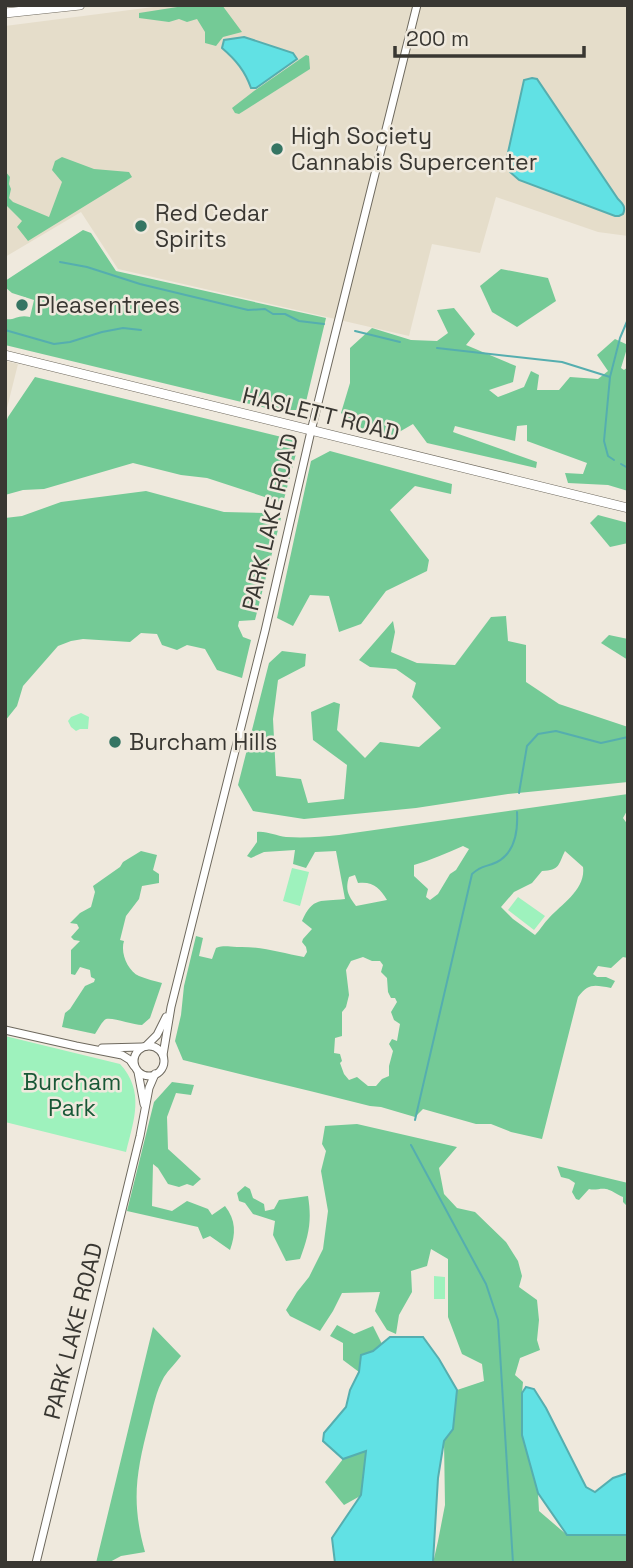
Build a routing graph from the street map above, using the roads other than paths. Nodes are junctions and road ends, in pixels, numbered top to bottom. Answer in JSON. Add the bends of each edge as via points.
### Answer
{"nodes":[{"id":1,"x":80,"y":5,"type":"edge"},
{"id":2,"x":417,"y":5,"type":"edge"},
{"id":3,"x":5,"y":13,"type":"edge"},
{"id":4,"x":5,"y":355,"type":"edge"},
{"id":5,"x":311,"y":431,"type":"junction"},
{"id":6,"x":628,"y":509,"type":"edge"},
{"id":7,"x":171,"y":1007,"type":"junction"},
{"id":8,"x":5,"y":1030,"type":"edge"},
{"id":9,"x":144,"y":1046,"type":"junction"},
{"id":10,"x":93,"y":1049,"type":"junction"},
{"id":11,"x":163,"y":1055,"type":"junction"},
{"id":12,"x":136,"y":1068,"type":"junction"},
{"id":13,"x":155,"y":1074,"type":"junction"},
{"id":14,"x":145,"y":1108,"type":"junction"},
{"id":15,"x":36,"y":1563,"type":"edge"}],
"edges":[{"from":1,"to":3,"type":"main road"},
{"from":2,"to":5,"type":"street","name":"PARK LAKE ROAD"},
{"from":4,"to":5,"type":"main road","name":"HASLETT ROAD"},
{"from":5,"to":6,"type":"main road","name":"HASLETT ROAD"},
{"from":5,"to":7,"type":"street","name":"PARK LAKE ROAD"},
{"from":7,"to":9,"type":"street","name":"PARK LAKE ROAD","via":[[157,1035]]},
{"from":7,"to":11,"type":"street","name":"PARK LAKE ROAD"},
{"from":8,"to":10,"type":"street"},
{"from":9,"to":10,"type":"street"},
{"from":9,"to":11,"type":"street","via":[[156,1047]]},
{"from":9,"to":12,"type":"street","via":[[134,1056]]},
{"from":10,"to":12,"type":"street","via":[[126,1057]]},
{"from":11,"to":13,"type":"street","via":[[163,1067]]},
{"from":12,"to":13,"type":"street","via":[[144,1075]]},
{"from":12,"to":14,"type":"street","name":"PARK LAKE ROAD"},
{"from":13,"to":14,"type":"street","name":"PARK LAKE ROAD"},
{"from":14,"to":15,"type":"street","name":"PARK LAKE ROAD"}]}
